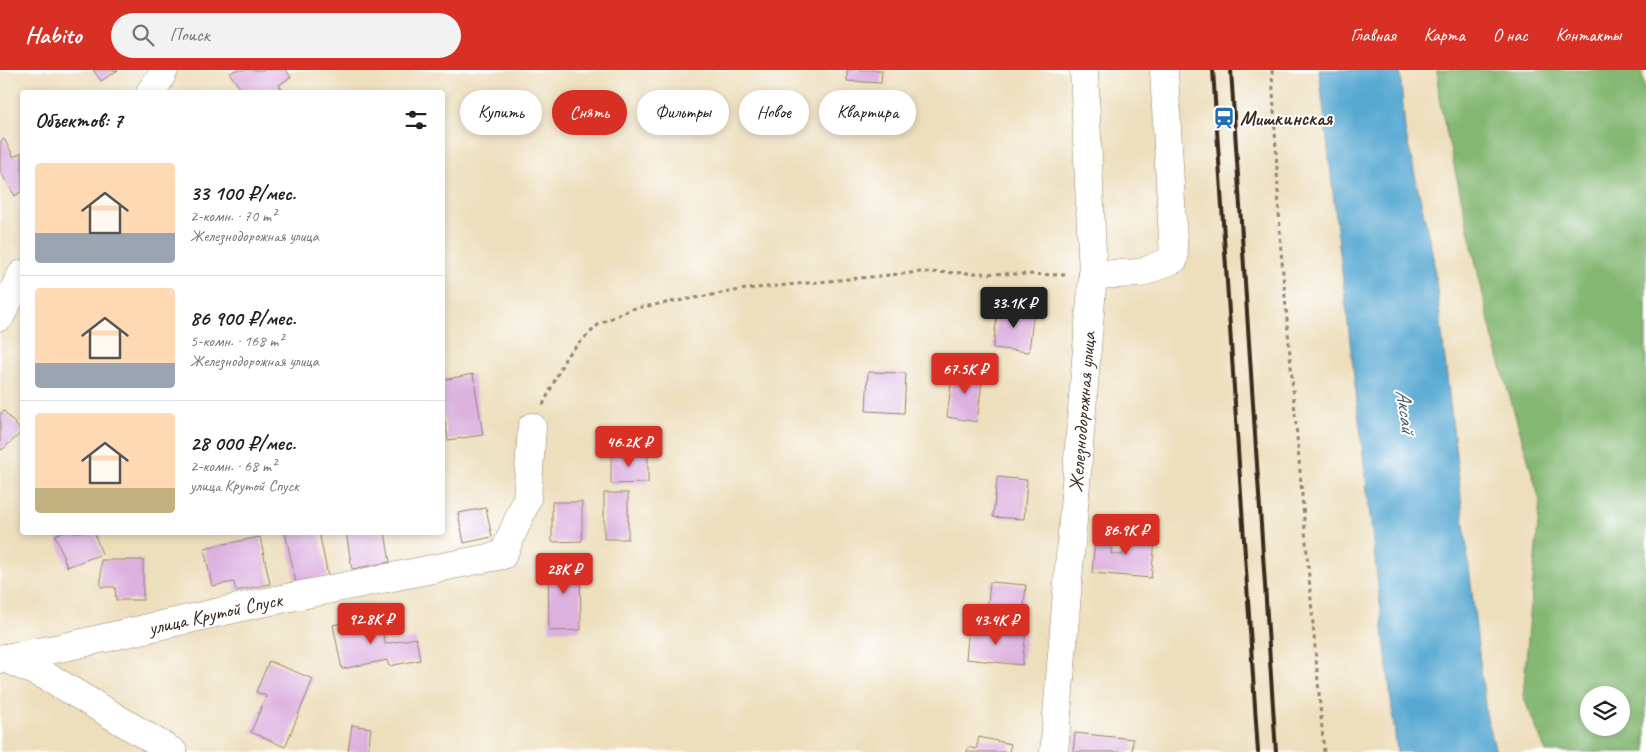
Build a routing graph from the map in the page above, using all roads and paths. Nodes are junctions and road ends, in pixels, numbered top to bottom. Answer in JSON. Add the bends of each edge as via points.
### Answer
{"nodes":[{"id":1,"x":164,"y":70,"type":"edge"},
{"id":2,"x":1084,"y":70,"type":"edge"},
{"id":3,"x":1164,"y":70,"type":"edge"},
{"id":4,"x":1272,"y":70,"type":"edge"},
{"id":5,"x":152,"y":90,"type":"edge"},
{"id":6,"x":1093,"y":275,"type":"junction"},
{"id":7,"x":20,"y":278,"type":"edge"},
{"id":8,"x":0,"y":317,"type":"edge"},
{"id":9,"x":532,"y":427,"type":"joint"},
{"id":10,"x":2,"y":659,"type":"edge"},
{"id":11,"x":173,"y":752,"type":"edge"},
{"id":12,"x":1054,"y":752,"type":"edge"},
{"id":13,"x":1324,"y":752,"type":"edge"}],
"edges":[{"from":1,"to":5,"type":"street"},
{"from":2,"to":6,"type":"street","name":"Железнодорожная улица"},
{"from":3,"to":6,"type":"street","via":[[1174,259],[1140,272]]},
{"from":4,"to":13,"type":"path","via":[[1281,250]]},
{"from":6,"to":9,"type":"path","via":[[921,272],[746,289],[632,309],[599,324],[567,355]]},
{"from":6,"to":12,"type":"street","name":"Железнодорожная улица"},
{"from":7,"to":8,"type":"street"},
{"from":9,"to":10,"type":"street","name":"улица Крутой Спуск","via":[[527,499],[503,555]]},
{"from":10,"to":11,"type":"street","name":"улица Крутой Спуск","via":[[50,678]]}]}
